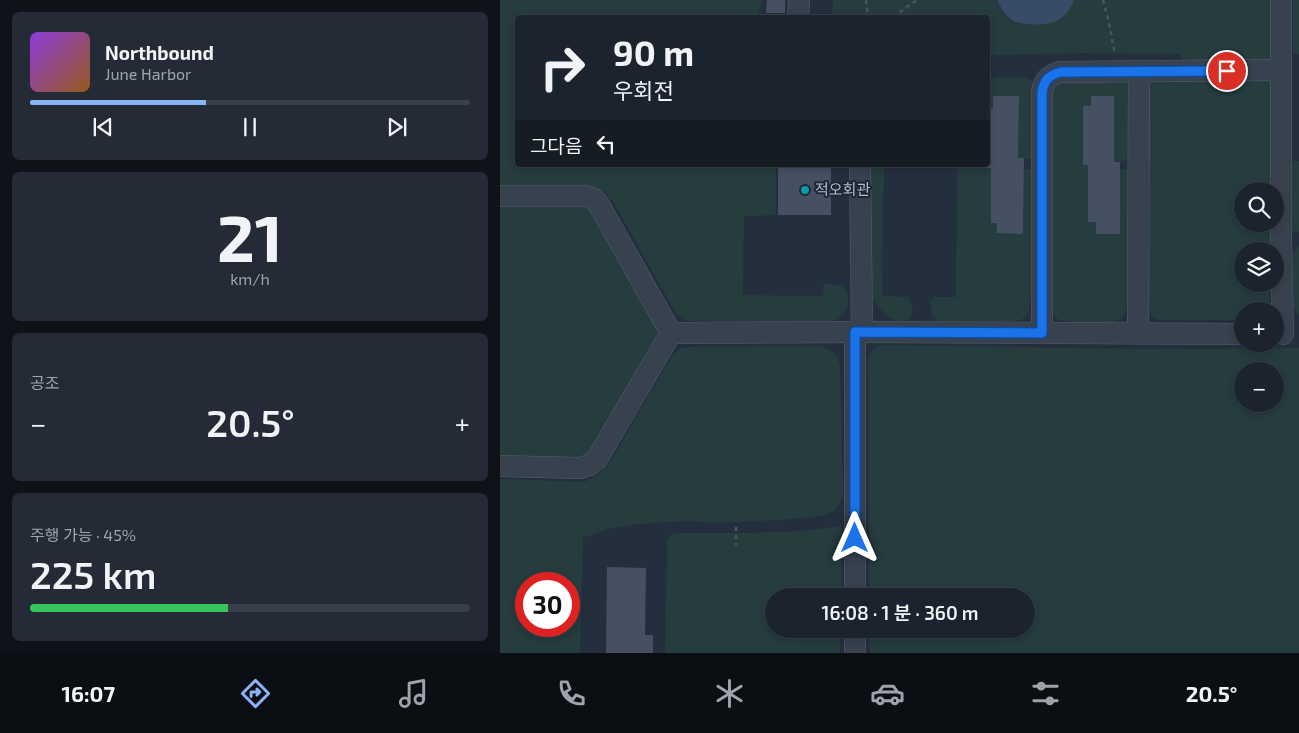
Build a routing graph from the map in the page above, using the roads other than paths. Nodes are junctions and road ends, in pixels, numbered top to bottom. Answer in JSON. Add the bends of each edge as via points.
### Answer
{"nodes":[{"id":1,"x":799,"y":0,"type":"edge"},
{"id":2,"x":1281,"y":0,"type":"edge"},
{"id":3,"x":798,"y":15,"type":"edge"},
{"id":4,"x":1280,"y":70,"type":"junction"},
{"id":5,"x":1138,"y":71,"type":"junction"},
{"id":6,"x":860,"y":167,"type":"edge"},
{"id":7,"x":500,"y":196,"type":"edge"},
{"id":8,"x":1290,"y":240,"type":"edge"},
{"id":9,"x":858,"y":332,"type":"junction"},
{"id":10,"x":671,"y":333,"type":"junction"},
{"id":11,"x":1042,"y":333,"type":"junction"},
{"id":12,"x":1138,"y":333,"type":"junction"},
{"id":13,"x":1234,"y":334,"type":"edge"},
{"id":14,"x":1286,"y":334,"type":"edge"},
{"id":15,"x":500,"y":466,"type":"edge"},
{"id":16,"x":855,"y":588,"type":"edge"},
{"id":17,"x":855,"y":638,"type":"edge"},
{"id":18,"x":855,"y":653,"type":"edge"}],
"edges":[{"from":1,"to":3,"type":"street"},
{"from":2,"to":4,"type":"street"},
{"from":4,"to":5,"type":"street"},
{"from":4,"to":8,"type":"street"},
{"from":5,"to":11,"type":"street","via":[[1061,72],[1047,78],[1044,85]]},
{"from":5,"to":12,"type":"street"},
{"from":6,"to":9,"type":"street"},
{"from":7,"to":10,"type":"street","via":[[592,198],[598,203]]},
{"from":8,"to":14,"type":"street"},
{"from":9,"to":10,"type":"street"},
{"from":9,"to":11,"type":"street"},
{"from":9,"to":16,"type":"street"},
{"from":10,"to":15,"type":"street","via":[[597,459],[590,465],[580,468]]},
{"from":11,"to":12,"type":"street"},
{"from":12,"to":13,"type":"street"},
{"from":17,"to":18,"type":"street"}]}
